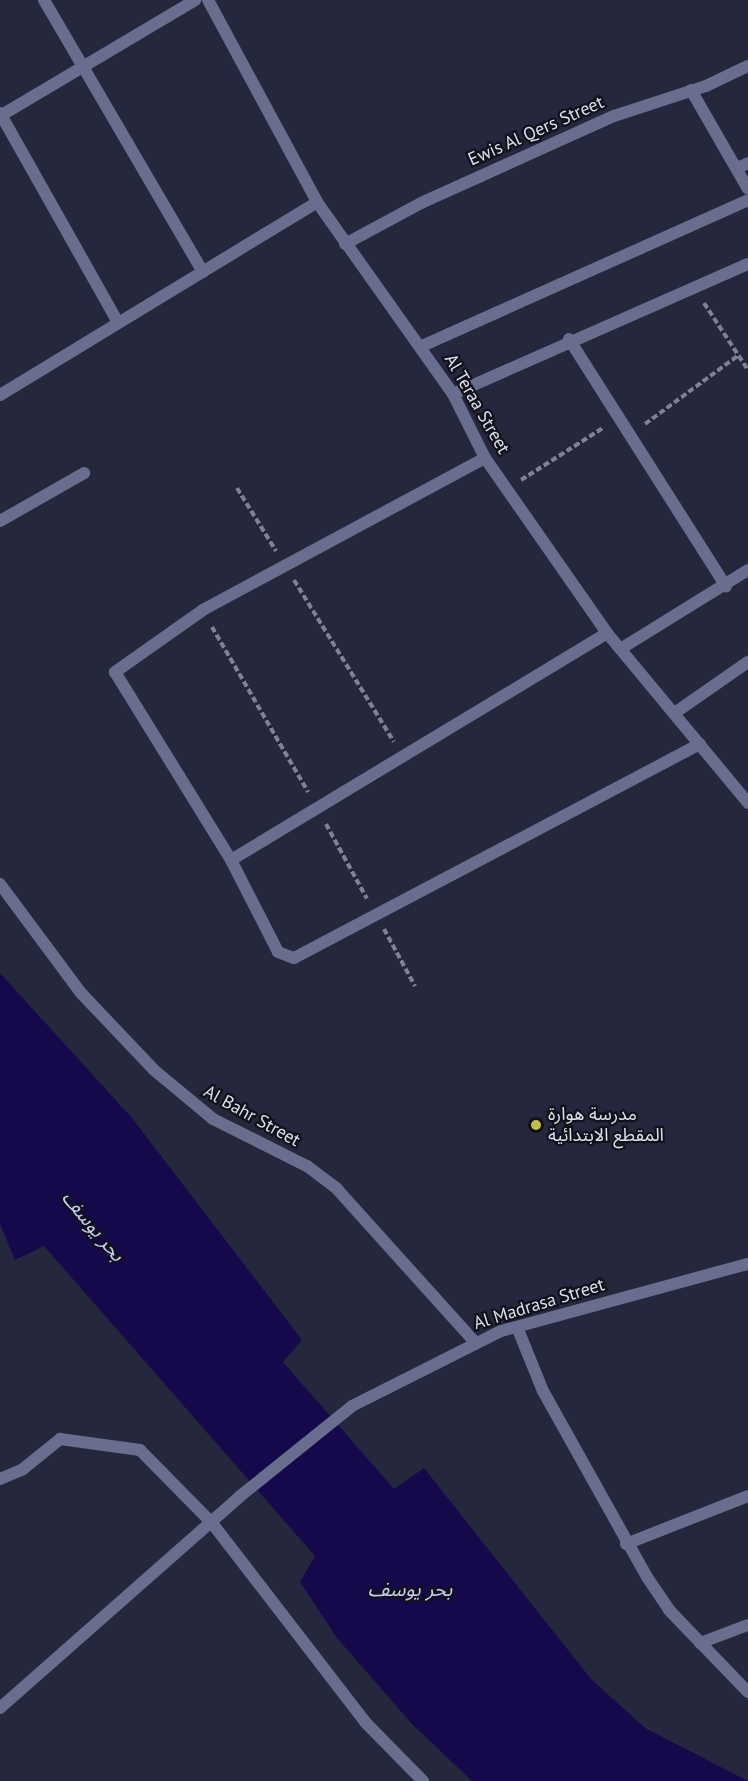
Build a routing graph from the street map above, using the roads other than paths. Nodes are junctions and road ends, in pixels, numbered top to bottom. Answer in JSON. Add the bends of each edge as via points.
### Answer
{"nodes":[{"id":1,"x":44,"y":0,"type":"edge"},
{"id":2,"x":195,"y":0,"type":"edge"},
{"id":3,"x":208,"y":0,"type":"edge"},
{"id":4,"x":748,"y":66,"type":"edge"},
{"id":5,"x":82,"y":68,"type":"junction"},
{"id":6,"x":691,"y":90,"type":"junction"},
{"id":7,"x":0,"y":115,"type":"edge"},
{"id":8,"x":742,"y":165,"type":"edge"},
{"id":9,"x":748,"y":189,"type":"edge"},
{"id":10,"x":748,"y":200,"type":"edge"},
{"id":11,"x":317,"y":202,"type":"junction"},
{"id":12,"x":345,"y":244,"type":"junction"},
{"id":13,"x":748,"y":264,"type":"edge"},
{"id":14,"x":203,"y":272,"type":"junction"},
{"id":15,"x":118,"y":322,"type":"junction"},
{"id":16,"x":569,"y":339,"type":"junction"},
{"id":17,"x":422,"y":346,"type":"junction"},
{"id":18,"x":453,"y":394,"type":"junction"},
{"id":19,"x":0,"y":395,"type":"edge"},
{"id":20,"x":485,"y":458,"type":"junction"},
{"id":21,"x":84,"y":473,"type":"dead end"},
{"id":22,"x":0,"y":521,"type":"edge"},
{"id":23,"x":748,"y":570,"type":"edge"},
{"id":24,"x":726,"y":586,"type":"junction"},
{"id":25,"x":607,"y":633,"type":"junction"},
{"id":26,"x":622,"y":648,"type":"junction"},
{"id":27,"x":748,"y":662,"type":"edge"},
{"id":28,"x":676,"y":712,"type":"junction"},
{"id":29,"x":700,"y":744,"type":"junction"},
{"id":30,"x":748,"y":803,"type":"edge"},
{"id":31,"x":231,"y":860,"type":"junction"},
{"id":32,"x":0,"y":884,"type":"edge"},
{"id":33,"x":748,"y":1264,"type":"edge"},
{"id":34,"x":517,"y":1327,"type":"junction"},
{"id":35,"x":475,"y":1342,"type":"junction"},
{"id":36,"x":0,"y":1479,"type":"edge"},
{"id":37,"x":748,"y":1496,"type":"edge"},
{"id":38,"x":212,"y":1523,"type":"junction"},
{"id":39,"x":626,"y":1544,"type":"junction"},
{"id":40,"x":748,"y":1624,"type":"edge"},
{"id":41,"x":700,"y":1643,"type":"junction"},
{"id":42,"x":748,"y":1692,"type":"edge"},
{"id":43,"x":0,"y":1708,"type":"edge"},
{"id":44,"x":423,"y":1781,"type":"edge"}],
"edges":[{"from":1,"to":5,"type":"street"},
{"from":2,"to":5,"type":"street"},
{"from":3,"to":11,"type":"street","name":"Al Teraa Street"},
{"from":4,"to":6,"type":"street","name":"Ewis Al Qers Street"},
{"from":5,"to":7,"type":"street"},
{"from":5,"to":14,"type":"street"},
{"from":6,"to":8,"type":"street"},
{"from":6,"to":12,"type":"street","name":"Ewis Al Qers Street","via":[[614,116],[421,203]]},
{"from":7,"to":15,"type":"street"},
{"from":8,"to":9,"type":"street"},
{"from":10,"to":17,"type":"street"},
{"from":11,"to":12,"type":"street","name":"Al Teraa Street"},
{"from":11,"to":14,"type":"street"},
{"from":12,"to":17,"type":"street","name":"Al Teraa Street"},
{"from":13,"to":16,"type":"street"},
{"from":14,"to":15,"type":"street"},
{"from":15,"to":19,"type":"street"},
{"from":16,"to":18,"type":"street"},
{"from":16,"to":24,"type":"street","via":[[627,437]]},
{"from":17,"to":18,"type":"street","name":"Al Teraa Street"},
{"from":18,"to":20,"type":"street","name":"Al Teraa Street"},
{"from":20,"to":25,"type":"street","name":"Al Teraa Street"},
{"from":20,"to":31,"type":"street","via":[[203,610],[124,661],[115,677]]},
{"from":21,"to":22,"type":"street"},
{"from":23,"to":24,"type":"street"},
{"from":24,"to":26,"type":"street"},
{"from":25,"to":26,"type":"street","name":"Al Teraa Street"},
{"from":25,"to":31,"type":"street"},
{"from":26,"to":28,"type":"street","name":"Al Teraa Street"},
{"from":27,"to":28,"type":"street"},
{"from":28,"to":29,"type":"street","name":"Al Teraa Street"},
{"from":29,"to":30,"type":"street","name":"Al Teraa Street"},
{"from":29,"to":31,"type":"street","via":[[294,957],[282,957],[272,945]]},
{"from":32,"to":35,"type":"street","name":"Al Bahr Street","via":[[81,993],[154,1070],[213,1119],[307,1166],[337,1190]]},
{"from":33,"to":34,"type":"street","name":"Al Madrasa Street"},
{"from":34,"to":35,"type":"street","name":"Al Madrasa Street"},
{"from":34,"to":39,"type":"street","via":[[543,1391]]},
{"from":35,"to":38,"type":"street","name":"Al Madrasa Street","via":[[352,1406]]},
{"from":36,"to":38,"type":"street","via":[[60,1439],[128,1446],[149,1457]]},
{"from":37,"to":39,"type":"street"},
{"from":38,"to":43,"type":"street","name":"Al Madrasa Street"},
{"from":38,"to":44,"type":"street","via":[[358,1713]]},
{"from":39,"to":41,"type":"street","via":[[669,1610]]},
{"from":40,"to":41,"type":"street"},
{"from":41,"to":42,"type":"street"}]}
